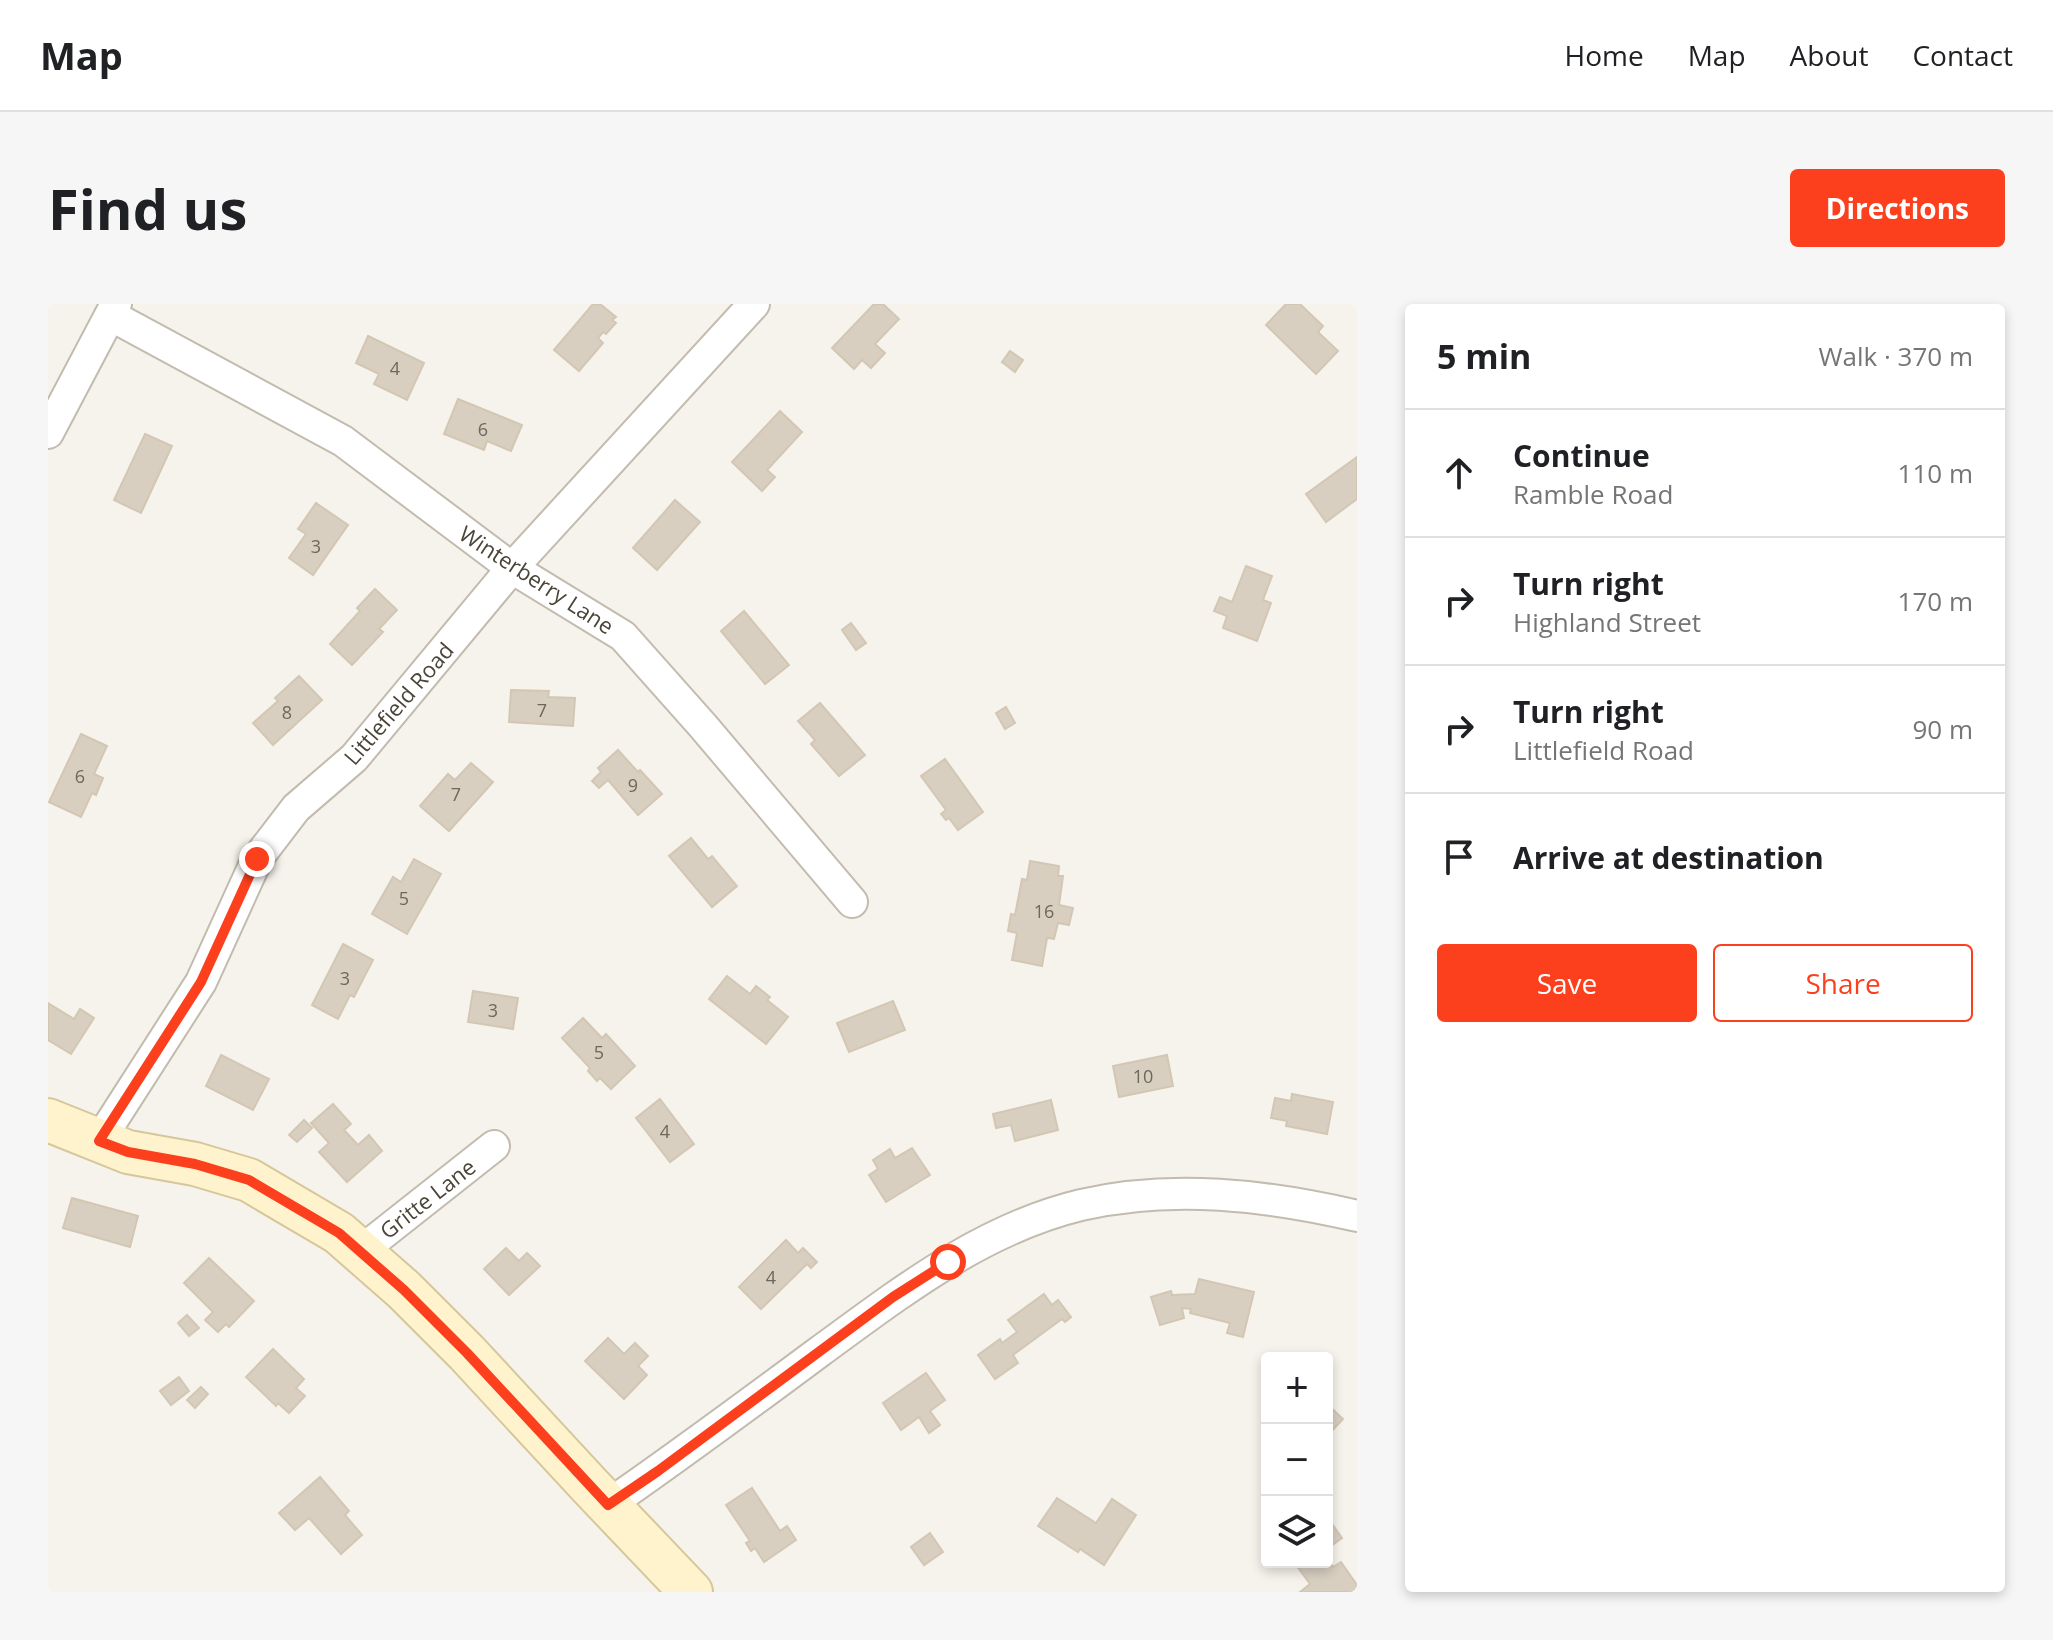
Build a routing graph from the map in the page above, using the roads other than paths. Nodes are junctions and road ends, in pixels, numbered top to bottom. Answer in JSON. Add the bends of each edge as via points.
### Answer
{"nodes":[{"id":1,"x":754,"y":304,"type":"edge"},
{"id":2,"x":114,"y":310,"type":"edge"},
{"id":3,"x":48,"y":433,"type":"edge"},
{"id":4,"x":512,"y":568,"type":"junction"},
{"id":5,"x":852,"y":902,"type":"dead end"},
{"id":6,"x":48,"y":1120,"type":"edge"},
{"id":7,"x":99,"y":1141,"type":"junction"},
{"id":8,"x":494,"y":1146,"type":"dead end"},
{"id":9,"x":1357,"y":1216,"type":"edge"},
{"id":10,"x":361,"y":1251,"type":"junction"},
{"id":11,"x":608,"y":1505,"type":"junction"},
{"id":12,"x":691,"y":1592,"type":"edge"}],
"edges":[{"from":1,"to":4,"type":"street","name":"Littlefield Road"},
{"from":2,"to":3,"type":"street"},
{"from":2,"to":4,"type":"street","name":"Winterberry Lane","via":[[343,441]]},
{"from":4,"to":5,"type":"street","name":"Winterberry Lane","via":[[623,636]]},
{"from":4,"to":7,"type":"street","name":"Littlefield Road","via":[[354,758],[296,808],[257,859],[201,982]]},
{"from":6,"to":7,"type":"street"},
{"from":7,"to":10,"type":"street","via":[[249,1180],[325,1223]]},
{"from":8,"to":10,"type":"street","name":"Gritte Lane"},
{"from":9,"to":11,"type":"street","via":[[1278,1200],[1208,1194],[1122,1198],[1045,1215],[920,1278]]},
{"from":10,"to":11,"type":"street","via":[[467,1353]]},
{"from":11,"to":12,"type":"street"}]}
